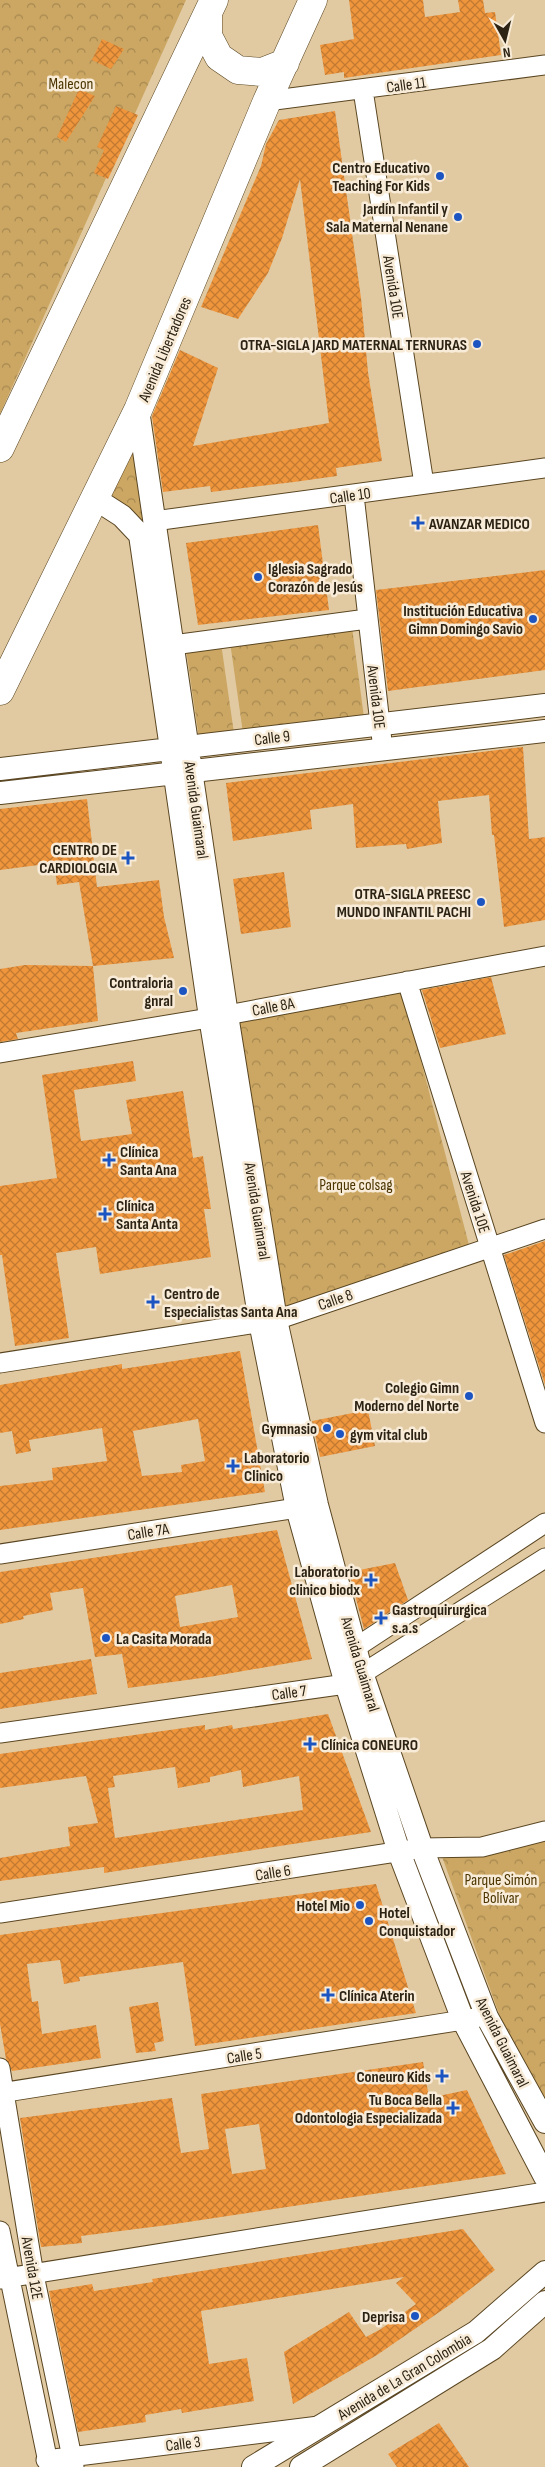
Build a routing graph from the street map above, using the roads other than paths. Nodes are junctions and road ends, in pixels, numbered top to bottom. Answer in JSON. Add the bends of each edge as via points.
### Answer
{"nodes":[{"id":1,"x":313,"y":0,"type":"edge"},
{"id":2,"x":211,"y":7,"type":"edge"},
{"id":3,"x":285,"y":63,"type":"junction"},
{"id":4,"x":545,"y":65,"type":"edge"},
{"id":5,"x":364,"y":90,"type":"junction"},
{"id":6,"x":266,"y":101,"type":"junction"},
{"id":7,"x":138,"y":410,"type":"junction"},
{"id":8,"x":0,"y":448,"type":"edge"},
{"id":9,"x":545,"y":468,"type":"edge"},
{"id":10,"x":424,"y":484,"type":"junction"},
{"id":11,"x":354,"y":495,"type":"junction"},
{"id":12,"x":94,"y":498,"type":"junction"},
{"id":13,"x":154,"y":521,"type":"junction"},
{"id":14,"x":367,"y":619,"type":"junction"},
{"id":15,"x":173,"y":645,"type":"junction"},
{"id":16,"x":0,"y":691,"type":"edge"},
{"id":17,"x":545,"y":705,"type":"edge"},
{"id":18,"x":380,"y":724,"type":"junction"},
{"id":19,"x":545,"y":731,"type":"edge"},
{"id":20,"x":180,"y":748,"type":"junction"},
{"id":21,"x":383,"y":750,"type":"junction"},
{"id":22,"x":0,"y":769,"type":"edge"},
{"id":23,"x":183,"y":772,"type":"junction"},
{"id":24,"x":0,"y":793,"type":"edge"},
{"id":25,"x":545,"y":956,"type":"edge"},
{"id":26,"x":407,"y":981,"type":"junction"},
{"id":27,"x":219,"y":1016,"type":"junction"},
{"id":28,"x":0,"y":1052,"type":"edge"},
{"id":29,"x":545,"y":1229,"type":"edge"},
{"id":30,"x":491,"y":1246,"type":"junction"},
{"id":31,"x":268,"y":1321,"type":"junction"},
{"id":32,"x":0,"y":1363,"type":"edge"},
{"id":33,"x":545,"y":1423,"type":"edge"},
{"id":34,"x":297,"y":1508,"type":"junction"},
{"id":35,"x":545,"y":1523,"type":"edge"},
{"id":36,"x":0,"y":1554,"type":"edge"},
{"id":37,"x":545,"y":1558,"type":"edge"},
{"id":38,"x":355,"y":1648,"type":"junction"},
{"id":39,"x":354,"y":1679,"type":"junction"},
{"id":40,"x":0,"y":1733,"type":"edge"},
{"id":41,"x":545,"y":1831,"type":"edge"},
{"id":42,"x":422,"y":1848,"type":"junction"},
{"id":43,"x":400,"y":1852,"type":"junction"},
{"id":44,"x":0,"y":1913,"type":"edge"},
{"id":45,"x":487,"y":2017,"type":"junction"},
{"id":46,"x":463,"y":2020,"type":"junction"},
{"id":47,"x":0,"y":2068,"type":"edge"},
{"id":48,"x":2,"y":2093,"type":"edge"},
{"id":49,"x":545,"y":2122,"type":"edge"},
{"id":50,"x":545,"y":2177,"type":"edge"},
{"id":51,"x":545,"y":2192,"type":"edge"},
{"id":52,"x":0,"y":2231,"type":"edge"},
{"id":53,"x":545,"y":2272,"type":"edge"},
{"id":54,"x":34,"y":2275,"type":"junction"},
{"id":55,"x":4,"y":2279,"type":"edge"},
{"id":56,"x":545,"y":2302,"type":"edge"},
{"id":57,"x":320,"y":2426,"type":"junction"},
{"id":58,"x":72,"y":2462,"type":"edge"},
{"id":59,"x":47,"y":2463,"type":"edge"},
{"id":60,"x":253,"y":2467,"type":"edge"},
{"id":61,"x":301,"y":2467,"type":"edge"}],
"edges":[{"from":1,"to":3,"type":"main road","name":"Avenida Libertadores"},
{"from":2,"to":3,"type":"main road","via":[[208,36],[219,57],[238,70],[262,72]]},
{"from":2,"to":8,"type":"main road"},
{"from":3,"to":6,"type":"main road","name":"Avenida Libertadores"},
{"from":4,"to":5,"type":"street","name":"Calle 11"},
{"from":5,"to":6,"type":"street","name":"Calle 11"},
{"from":5,"to":10,"type":"street","name":"Avenida 10E"},
{"from":6,"to":7,"type":"main road","name":"Avenida Libertadores"},
{"from":7,"to":12,"type":"main road","name":"Avenida Libertadores"},
{"from":7,"to":13,"type":"street","name":"Avenida Guaimaral"},
{"from":9,"to":10,"type":"street","name":"Calle 10"},
{"from":10,"to":11,"type":"street","name":"Calle 10"},
{"from":11,"to":13,"type":"street","name":"Calle 10"},
{"from":11,"to":14,"type":"street","name":"Avenida 10E"},
{"from":12,"to":16,"type":"main road","name":"Avenida Libertadores"},
{"from":12,"to":20,"type":"street","name":"Avenida Guaimaral","via":[[122,516],[140,535]]},
{"from":13,"to":15,"type":"street","name":"Avenida Guaimaral"},
{"from":14,"to":15,"type":"street"},
{"from":14,"to":18,"type":"street","name":"Avenida 10E"},
{"from":15,"to":20,"type":"street","name":"Avenida Guaimaral"},
{"from":17,"to":18,"type":"street","name":"Calle 9"},
{"from":18,"to":20,"type":"street","name":"Calle 9"},
{"from":18,"to":21,"type":"street","name":"Avenida 10E"},
{"from":19,"to":21,"type":"street","name":"Calle 9"},
{"from":20,"to":22,"type":"street","name":"Calle 9"},
{"from":20,"to":23,"type":"street","name":"Avenida Guaimaral"},
{"from":21,"to":23,"type":"street","name":"Calle 9"},
{"from":23,"to":24,"type":"street","name":"Calle 9"},
{"from":23,"to":27,"type":"street","name":"Avenida Guaimaral"},
{"from":25,"to":26,"type":"street","name":"Calle 8A"},
{"from":26,"to":27,"type":"street","name":"Calle 8A"},
{"from":26,"to":30,"type":"street","name":"Avenida 10E"},
{"from":27,"to":28,"type":"street","name":"Calle 8A"},
{"from":27,"to":31,"type":"street","name":"Avenida Guaimaral"},
{"from":29,"to":30,"type":"street","name":"Calle 8"},
{"from":30,"to":31,"type":"street","name":"Calle 8"},
{"from":30,"to":33,"type":"street","name":"Avenida 10E"},
{"from":31,"to":32,"type":"street","name":"Calle 8"},
{"from":31,"to":34,"type":"street","name":"Avenida Guaimaral"},
{"from":31,"to":38,"type":"street","name":"Avenida Guaimaral"},
{"from":34,"to":36,"type":"street","name":"Calle 7A"},
{"from":34,"to":39,"type":"street","name":"Avenida Guaimaral"},
{"from":35,"to":38,"type":"street"},
{"from":37,"to":39,"type":"street","name":"Calle 7"},
{"from":38,"to":39,"type":"street","name":"Avenida Guaimaral"},
{"from":39,"to":40,"type":"street","name":"Calle 7"},
{"from":39,"to":42,"type":"street","name":"Avenida Guaimaral"},
{"from":39,"to":43,"type":"street","name":"Avenida Guaimaral"},
{"from":41,"to":42,"type":"street","name":"Calle 6","via":[[482,1847]]},
{"from":42,"to":43,"type":"street","name":"Calle 6"},
{"from":42,"to":45,"type":"street","name":"Avenida Guaimaral"},
{"from":43,"to":44,"type":"street","name":"Calle 6"},
{"from":43,"to":46,"type":"street","name":"Avenida Guaimaral"},
{"from":45,"to":46,"type":"street","name":"Calle 5"},
{"from":45,"to":49,"type":"street","name":"Avenida Guaimaral"},
{"from":46,"to":48,"type":"street","name":"Calle 5"},
{"from":46,"to":50,"type":"street","name":"Avenida Guaimaral"},
{"from":47,"to":48,"type":"street","name":"Avenida 12E"},
{"from":48,"to":54,"type":"street","name":"Avenida 12E"},
{"from":51,"to":54,"type":"street"},
{"from":52,"to":55,"type":"street","name":"Avenida 12E"},
{"from":53,"to":57,"type":"street","name":"Avenida de La Gran Colombia","via":[[476,2332]]},
{"from":54,"to":55,"type":"street"},
{"from":54,"to":58,"type":"street","name":"Avenida 12E"},
{"from":55,"to":59,"type":"street","name":"Avenida 12E"},
{"from":56,"to":61,"type":"street","name":"Avenida de La Gran Colombia","via":[[492,2350]]},
{"from":57,"to":58,"type":"street","name":"Calle 3"},
{"from":57,"to":60,"type":"street","name":"Avenida de La Gran Colombia"},
{"from":58,"to":59,"type":"street","name":"Calle 3"}]}
